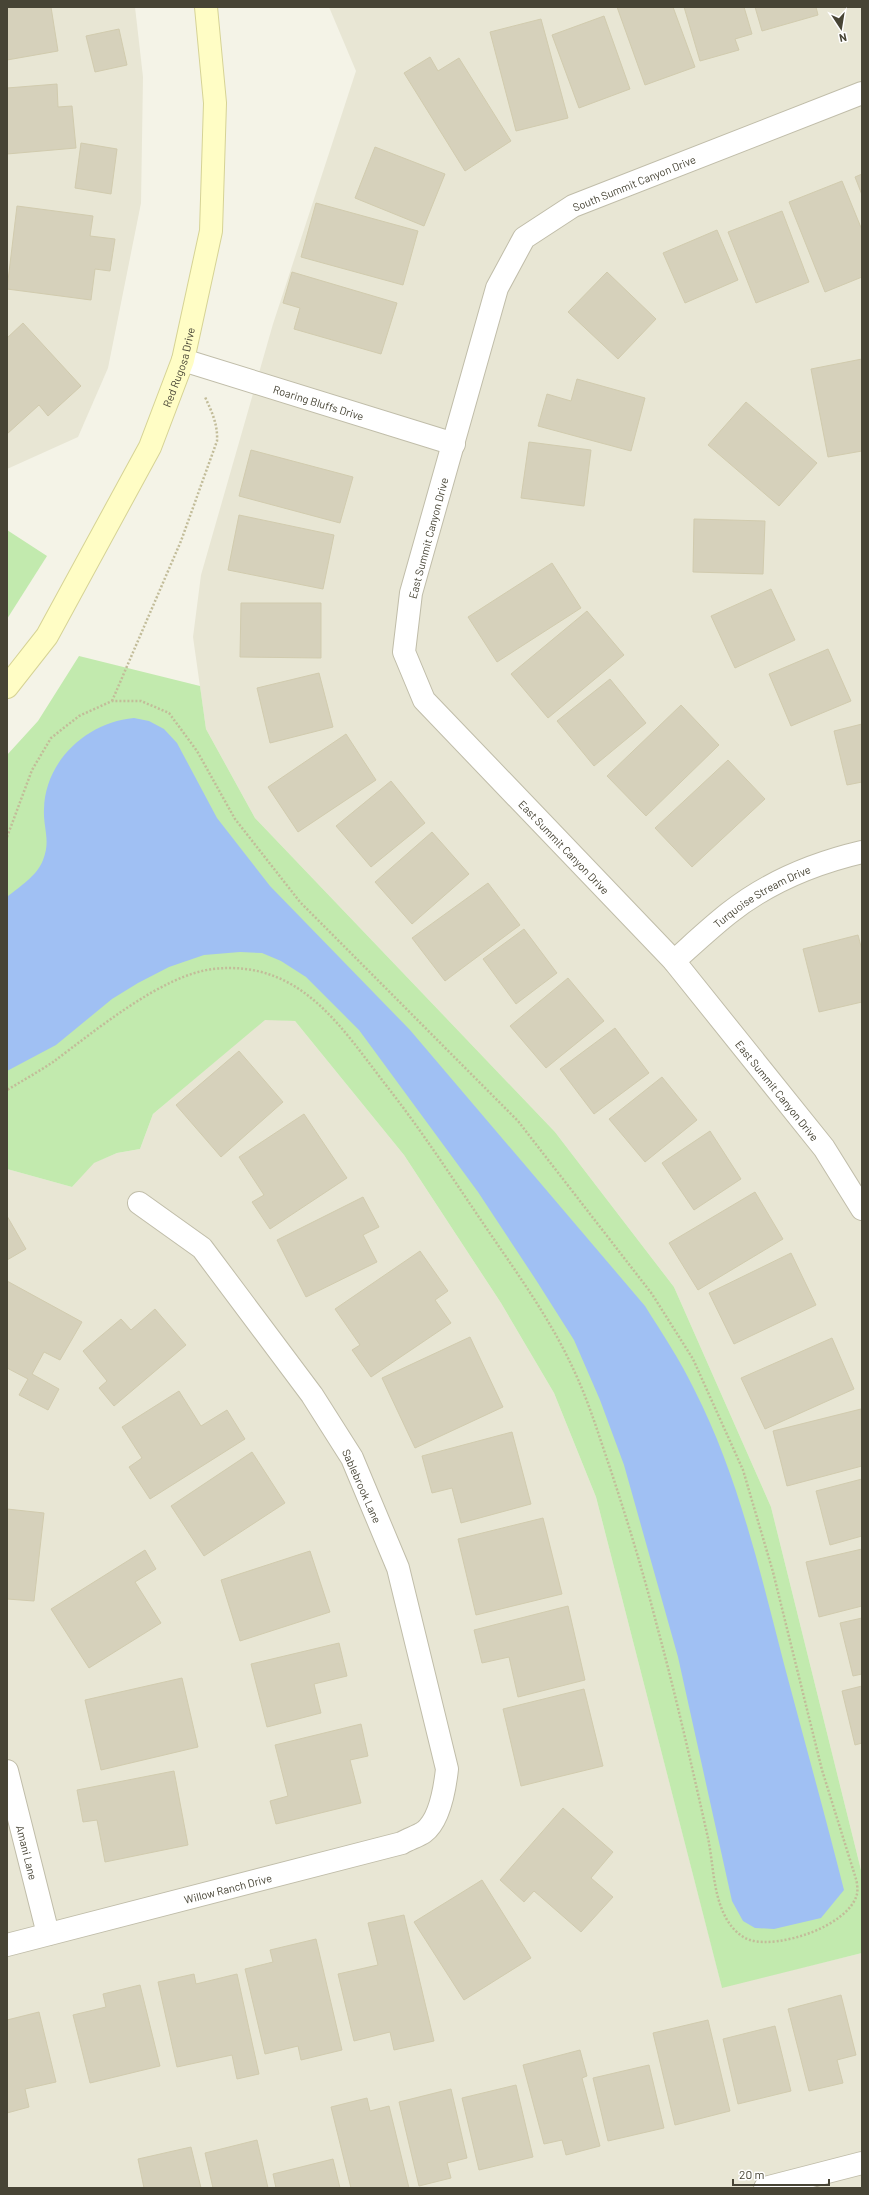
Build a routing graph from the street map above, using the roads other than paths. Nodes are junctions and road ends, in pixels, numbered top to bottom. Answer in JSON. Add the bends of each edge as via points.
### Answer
{"nodes":[{"id":1,"x":206,"y":7,"type":"edge"},
{"id":2,"x":862,"y":92,"type":"edge"},
{"id":3,"x":183,"y":360,"type":"junction"},
{"id":4,"x":454,"y":444,"type":"junction"},
{"id":5,"x":7,"y":687,"type":"edge"},
{"id":6,"x":862,"y":852,"type":"edge"},
{"id":7,"x":674,"y":961,"type":"junction"},
{"id":8,"x":139,"y":1203,"type":"dead end"},
{"id":9,"x":862,"y":1209,"type":"edge"},
{"id":10,"x":7,"y":1771,"type":"edge"},
{"id":11,"x":437,"y":1813,"type":"joint"},
{"id":12,"x":48,"y":1934,"type":"junction"},
{"id":13,"x":7,"y":1945,"type":"edge"},
{"id":14,"x":862,"y":2163,"type":"edge"},
{"id":15,"x":765,"y":2188,"type":"edge"}],
"edges":[{"from":1,"to":3,"type":"street","name":"Red Rugosa Drive","via":[[215,103],[211,230]]},
{"from":2,"to":4,"type":"street","name":"South Summit Canyon Drive","via":[[573,206],[524,238],[497,288]]},
{"from":3,"to":4,"type":"street","name":"Roaring Bluffs Drive"},
{"from":3,"to":5,"type":"street","name":"Red Rugosa Drive","via":[[150,447],[47,636]]},
{"from":4,"to":7,"type":"street","name":"East Summit Canyon Drive","via":[[411,593],[404,652],[424,700]]},
{"from":6,"to":7,"type":"street","name":"Turquoise Stream Drive","via":[[778,881],[730,912]]},
{"from":7,"to":9,"type":"street","name":"East Summit Canyon Drive","via":[[824,1148]]},
{"from":8,"to":11,"type":"street","name":"Sablebrook Lane","via":[[202,1248],[312,1395],[352,1458],[398,1568],[447,1769],[445,1792]]},
{"from":10,"to":12,"type":"street","name":"Amani Lane"},
{"from":11,"to":12,"type":"street","name":"Willow Ranch Drive","via":[[425,1831],[402,1843]]},
{"from":12,"to":13,"type":"street","name":"Willow Ranch Drive"},
{"from":14,"to":15,"type":"street"}]}
